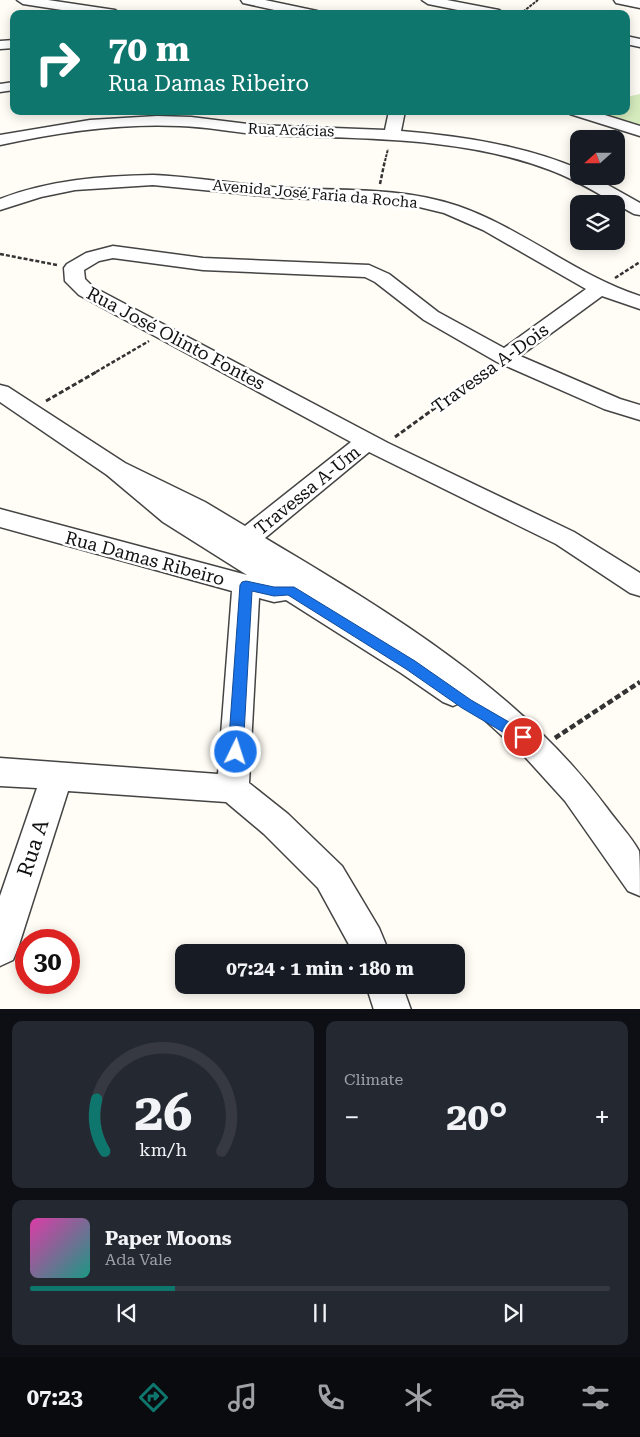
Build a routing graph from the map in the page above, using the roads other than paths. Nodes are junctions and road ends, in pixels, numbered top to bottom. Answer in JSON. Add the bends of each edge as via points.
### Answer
{"nodes":[{"id":1,"x":23,"y":0,"type":"edge"},
{"id":2,"x":247,"y":0,"type":"edge"},
{"id":3,"x":428,"y":0,"type":"edge"},
{"id":4,"x":620,"y":0,"type":"edge"},
{"id":5,"x":640,"y":4,"type":"edge"},
{"id":6,"x":89,"y":10,"type":"edge"},
{"id":7,"x":293,"y":10,"type":"edge"},
{"id":8,"x":479,"y":10,"type":"edge"},
{"id":9,"x":147,"y":115,"type":"edge"},
{"id":10,"x":395,"y":115,"type":"edge"},
{"id":11,"x":587,"y":115,"type":"edge"},
{"id":12,"x":160,"y":121,"type":"junction"},
{"id":13,"x":640,"y":132,"type":"edge"},
{"id":14,"x":392,"y":134,"type":"junction"},
{"id":15,"x":0,"y":140,"type":"edge"},
{"id":16,"x":570,"y":172,"type":"edge"},
{"id":17,"x":595,"y":185,"type":"edge"},
{"id":18,"x":0,"y":205,"type":"edge"},
{"id":19,"x":640,"y":210,"type":"edge"},
{"id":20,"x":600,"y":288,"type":"junction"},
{"id":21,"x":640,"y":303,"type":"edge"},
{"id":22,"x":505,"y":357,"type":"junction"},
{"id":23,"x":0,"y":392,"type":"edge"},
{"id":24,"x":640,"y":413,"type":"edge"},
{"id":25,"x":374,"y":445,"type":"junction"},
{"id":26,"x":116,"y":469,"type":"junction"},
{"id":27,"x":172,"y":516,"type":"junction"},
{"id":28,"x":0,"y":518,"type":"edge"},
{"id":29,"x":246,"y":539,"type":"junction"},
{"id":30,"x":246,"y":585,"type":"junction"},
{"id":31,"x":640,"y":586,"type":"edge"},
{"id":32,"x":290,"y":590,"type":"junction"},
{"id":33,"x":360,"y":610,"type":"junction"},
{"id":34,"x":530,"y":743,"type":"junction"},
{"id":35,"x":0,"y":772,"type":"edge"},
{"id":36,"x":57,"y":776,"type":"junction"},
{"id":37,"x":233,"y":788,"type":"junction"},
{"id":38,"x":640,"y":880,"type":"edge"},
{"id":39,"x":368,"y":944,"type":"edge"},
{"id":40,"x":0,"y":948,"type":"edge"},
{"id":41,"x":387,"y":994,"type":"edge"},
{"id":42,"x":393,"y":1009,"type":"edge"}],
"edges":[{"from":1,"to":6,"type":"street"},
{"from":2,"to":7,"type":"street"},
{"from":3,"to":8,"type":"street"},
{"from":4,"to":5,"type":"street"},
{"from":9,"to":12,"type":"street"},
{"from":10,"to":14,"type":"street"},
{"from":11,"to":13,"type":"street"},
{"from":12,"to":14,"type":"street","name":"Rua Acácias","via":[[264,130]]},
{"from":12,"to":15,"type":"street","name":"Rua Acácias","via":[[94,124]]},
{"from":14,"to":16,"type":"street","name":"Rua Acácias","via":[[463,142]]},
{"from":17,"to":19,"type":"street","name":"Rua Acácias"},
{"from":18,"to":20,"type":"street","name":"Avenida José Faria da Rocha","via":[[60,188],[153,180],[428,203],[471,216]]},
{"from":20,"to":21,"type":"street","name":"Avenida José Faria da Rocha"},
{"from":20,"to":22,"type":"street","name":"Travessa A-Dois"},
{"from":22,"to":24,"type":"street","name":"Rua José Olinto Fontes"},
{"from":22,"to":25,"type":"street","name":"Rua José Olinto Fontes","via":[[431,316],[370,271],[203,264],[113,252],[100,253],[74,268],[75,281],[86,291]]},
{"from":23,"to":26,"type":"street"},
{"from":25,"to":29,"type":"street","name":"Travessa A-Um"},
{"from":25,"to":31,"type":"street","name":"Rua José Olinto Fontes","via":[[565,538]]},
{"from":26,"to":27,"type":"street"},
{"from":26,"to":29,"type":"street","via":[[196,508]]},
{"from":27,"to":29,"type":"street","via":[[235,542]]},
{"from":27,"to":32,"type":"street"},
{"from":28,"to":30,"type":"street","name":"Rua Damas Ribeiro"},
{"from":29,"to":33,"type":"street"},
{"from":30,"to":32,"type":"street","name":"Rua Damas Ribeiro","via":[[274,592]]},
{"from":30,"to":37,"type":"street"},
{"from":32,"to":33,"type":"street","name":"Rua Damas Ribeiro","via":[[312,589]]},
{"from":32,"to":34,"type":"street"},
{"from":33,"to":34,"type":"street","via":[[427,654]]},
{"from":34,"to":38,"type":"street","via":[[576,791]]},
{"from":35,"to":36,"type":"street"},
{"from":36,"to":37,"type":"street"},
{"from":36,"to":40,"type":"street","name":"Rua A"},
{"from":37,"to":39,"type":"street","via":[[330,876]]},
{"from":41,"to":42,"type":"street"}]}
